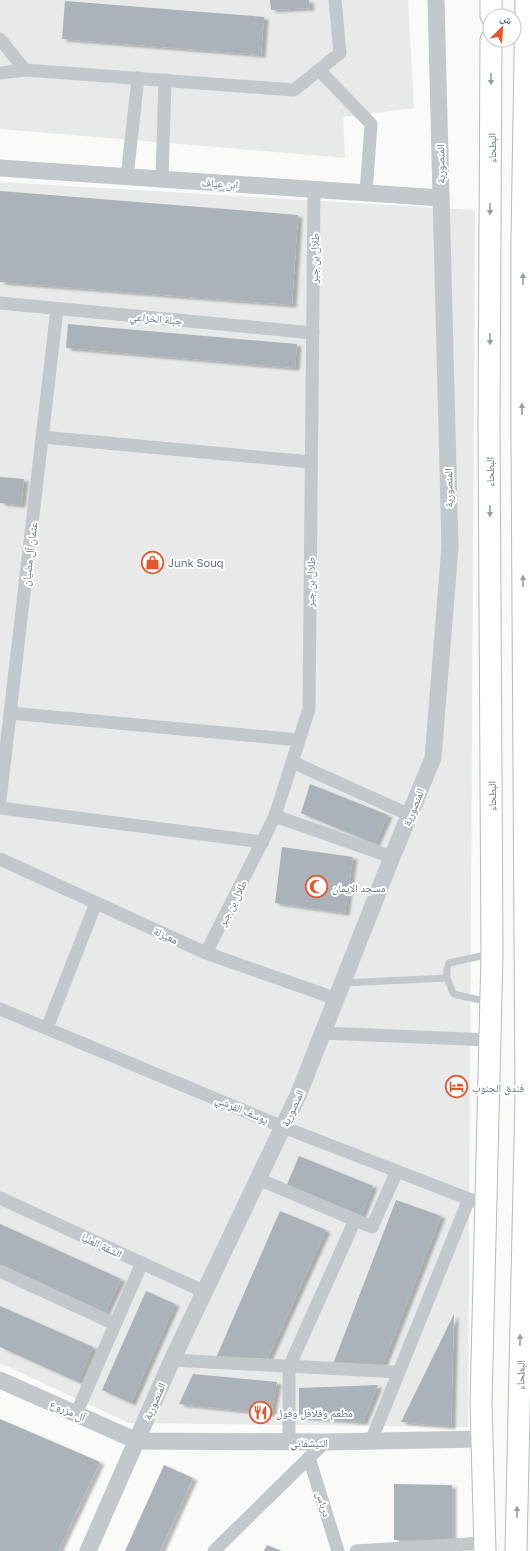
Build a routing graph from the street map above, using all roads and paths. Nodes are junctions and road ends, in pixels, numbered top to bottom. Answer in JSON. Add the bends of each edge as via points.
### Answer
{"nodes":[{"id":1,"x":335,"y":0,"type":"edge"},
{"id":2,"x":436,"y":0,"type":"edge"},
{"id":3,"x":526,"y":0,"type":"edge"},
{"id":4,"x":0,"y":39,"type":"edge"},
{"id":5,"x":491,"y":48,"type":"edge"},
{"id":6,"x":25,"y":70,"type":"junction"},
{"id":7,"x":319,"y":70,"type":"junction"},
{"id":8,"x":0,"y":73,"type":"edge"},
{"id":9,"x":138,"y":78,"type":"junction"},
{"id":10,"x":165,"y":80,"type":"junction"},
{"id":11,"x":0,"y":168,"type":"edge"},
{"id":12,"x":127,"y":176,"type":"junction"},
{"id":13,"x":162,"y":179,"type":"junction"},
{"id":14,"x":314,"y":190,"type":"junction"},
{"id":15,"x":366,"y":193,"type":"junction"},
{"id":16,"x":441,"y":198,"type":"junction"},
{"id":17,"x":0,"y":304,"type":"edge"},
{"id":18,"x":526,"y":308,"type":"edge"},
{"id":19,"x":57,"y":309,"type":"junction"},
{"id":20,"x":313,"y":333,"type":"junction"},
{"id":21,"x":42,"y":437,"type":"junction"},
{"id":22,"x":526,"y":442,"type":"edge"},
{"id":23,"x":311,"y":462,"type":"junction"},
{"id":24,"x":10,"y":714,"type":"junction"},
{"id":25,"x":299,"y":740,"type":"junction"},
{"id":26,"x":292,"y":762,"type":"junction"},
{"id":27,"x":0,"y":800,"type":"edge"},
{"id":28,"x":0,"y":808,"type":"edge"},
{"id":29,"x":410,"y":815,"type":"junction"},
{"id":30,"x":275,"y":816,"type":"junction"},
{"id":31,"x":263,"y":842,"type":"junction"},
{"id":32,"x":492,"y":849,"type":"junction"},
{"id":33,"x":392,"y":857,"type":"junction"},
{"id":34,"x":525,"y":858,"type":"junction"},
{"id":35,"x":0,"y":859,"type":"edge"},
{"id":36,"x":96,"y":903,"type":"junction"},
{"id":37,"x":525,"y":919,"type":"junction"},
{"id":38,"x":492,"y":930,"type":"junction"},
{"id":39,"x":206,"y":953,"type":"junction"},
{"id":40,"x":492,"y":954,"type":"junction"},
{"id":41,"x":446,"y":978,"type":"junction"},
{"id":42,"x":340,"y":991,"type":"junction"},
{"id":43,"x":491,"y":1003,"type":"junction"},
{"id":44,"x":0,"y":1009,"type":"edge"},
{"id":45,"x":47,"y":1028,"type":"junction"},
{"id":46,"x":323,"y":1033,"type":"junction"},
{"id":47,"x":490,"y":1040,"type":"junction"},
{"id":48,"x":528,"y":1052,"type":"edge"},
{"id":49,"x":283,"y":1127,"type":"junction"},
{"id":50,"x":397,"y":1171,"type":"junction"},
{"id":51,"x":527,"y":1178,"type":"edge"},
{"id":52,"x":258,"y":1180,"type":"junction"},
{"id":53,"x":0,"y":1198,"type":"edge"},
{"id":54,"x":477,"y":1202,"type":"junction"},
{"id":55,"x":355,"y":1220,"type":"junction"},
{"id":56,"x":142,"y":1263,"type":"junction"},
{"id":57,"x":0,"y":1271,"type":"edge"},
{"id":58,"x":205,"y":1292,"type":"junction"},
{"id":59,"x":115,"y":1324,"type":"junction"},
{"id":60,"x":172,"y":1360,"type":"junction"},
{"id":61,"x":288,"y":1367,"type":"junction"},
{"id":62,"x":399,"y":1372,"type":"junction"},
{"id":63,"x":0,"y":1380,"type":"edge"},
{"id":64,"x":76,"y":1414,"type":"junction"},
{"id":65,"x":482,"y":1439,"type":"junction"},
{"id":66,"x":137,"y":1441,"type":"junction"},
{"id":67,"x":371,"y":1441,"type":"junction"},
{"id":68,"x":289,"y":1442,"type":"junction"},
{"id":69,"x":325,"y":1442,"type":"junction"},
{"id":70,"x":309,"y":1458,"type":"junction"},
{"id":71,"x":236,"y":1530,"type":"junction"},
{"id":72,"x":484,"y":1547,"type":"edge"},
{"id":73,"x":88,"y":1551,"type":"edge"},
{"id":74,"x":214,"y":1551,"type":"edge"},
{"id":75,"x":226,"y":1551,"type":"edge"},
{"id":76,"x":338,"y":1551,"type":"edge"},
{"id":77,"x":356,"y":1551,"type":"edge"},
{"id":78,"x":516,"y":1551,"type":"edge"}],
"edges":[{"from":1,"to":7,"type":"street","via":[[340,53]]},
{"from":2,"to":16,"type":"street","name":"المنصورية"},
{"from":18,"to":3,"type":"main road","name":"البطحاء","one_way":true,"via":[[522,237]]},
{"from":4,"to":6,"type":"street"},
{"from":5,"to":32,"type":"main road","name":"البطحاء","one_way":true,"via":[[489,433]]},
{"from":6,"to":8,"type":"street"},
{"from":6,"to":9,"type":"street"},
{"from":7,"to":10,"type":"street","via":[[294,90]]},
{"from":7,"to":15,"type":"street","via":[[371,124]]},
{"from":9,"to":10,"type":"street"},
{"from":9,"to":12,"type":"street"},
{"from":10,"to":13,"type":"street"},
{"from":11,"to":12,"type":"street","name":"ابن عياف"},
{"from":12,"to":13,"type":"street","name":"ابن عياف"},
{"from":13,"to":14,"type":"street","name":"ابن عياف"},
{"from":14,"to":15,"type":"street","name":"ابن عياف"},
{"from":14,"to":20,"type":"street","name":"طلال بن جبر"},
{"from":15,"to":16,"type":"street","name":"ابن عياف"},
{"from":16,"to":29,"type":"street","name":"المنصورية","via":[[450,547],[433,758]]},
{"from":17,"to":19,"type":"street","name":"جبلة الخزاعي"},
{"from":22,"to":18,"type":"main road","name":"البطحاء","one_way":true},
{"from":19,"to":20,"type":"street","name":"جبلة الخزاعي"},
{"from":19,"to":21,"type":"street","name":"عثمان آل مضيان"},
{"from":20,"to":23,"type":"street","name":"طلال بن جبر"},
{"from":21,"to":23,"type":"street"},
{"from":21,"to":24,"type":"street","name":"عثمان آل مضيان"},
{"from":34,"to":22,"type":"main road","name":"البطحاء","one_way":true},
{"from":23,"to":25,"type":"street","name":"طلال بن جبر","via":[[309,709]]},
{"from":24,"to":25,"type":"street"},
{"from":24,"to":27,"type":"street","name":"عثمان آل مضيان"},
{"from":25,"to":26,"type":"street","name":"طلال بن جبر"},
{"from":26,"to":29,"type":"street"},
{"from":26,"to":30,"type":"street","name":"طلال بن جبر"},
{"from":28,"to":31,"type":"street"},
{"from":29,"to":33,"type":"street","name":"المنصورية"},
{"from":30,"to":31,"type":"street","name":"طلال بن جبر"},
{"from":30,"to":33,"type":"street"},
{"from":31,"to":39,"type":"street","name":"طلال بن جبر"},
{"from":32,"to":34,"type":"main road","via":[[497,866],[509,874],[520,871]]},
{"from":32,"to":38,"type":"main road","name":"البطحاء"},
{"from":33,"to":42,"type":"street","name":"المنصورية"},
{"from":34,"to":37,"type":"main road","name":"البطحاء"},
{"from":35,"to":36,"type":"street","name":"معيزلة"},
{"from":36,"to":39,"type":"street","name":"معيزلة"},
{"from":36,"to":45,"type":"street"},
{"from":37,"to":38,"type":"main road","via":[[513,912],[504,912]]},
{"from":37,"to":48,"type":"main road","name":"البطحاء"},
{"from":38,"to":40,"type":"main road","name":"البطحاء"},
{"from":39,"to":42,"type":"street","name":"معيزلة"},
{"from":40,"to":41,"type":"lane","via":[[450,963]]},
{"from":40,"to":43,"type":"main road","name":"البطحاء"},
{"from":41,"to":42,"type":"lane"},
{"from":41,"to":43,"type":"lane","via":[[453,993]]},
{"from":42,"to":46,"type":"street","name":"المنصورية"},
{"from":43,"to":47,"type":"main road","name":"البطحاء"},
{"from":44,"to":45,"type":"street","name":"يوسف القرشي"},
{"from":45,"to":49,"type":"street","name":"يوسف القرشي"},
{"from":46,"to":47,"type":"street"},
{"from":46,"to":49,"type":"street","name":"المنصورية"},
{"from":47,"to":54,"type":"main road","name":"البطحاء"},
{"from":48,"to":51,"type":"main road","name":"البطحاء"},
{"from":49,"to":50,"type":"street","name":"يوسف القرشي"},
{"from":49,"to":52,"type":"street","name":"المنصورية"},
{"from":50,"to":54,"type":"street","name":"يوسف القرشي"},
{"from":50,"to":55,"type":"street","via":[[372,1227]]},
{"from":78,"to":51,"type":"main road","name":"البطحاء","one_way":true},
{"from":52,"to":55,"type":"street"},
{"from":52,"to":58,"type":"street","name":"المنصورية"},
{"from":53,"to":56,"type":"street","name":"الشقة العليا"},
{"from":54,"to":62,"type":"street"},
{"from":54,"to":65,"type":"main road","name":"البطحاء"},
{"from":55,"to":61,"type":"street"},
{"from":56,"to":58,"type":"street","name":"الشقة العليا"},
{"from":56,"to":59,"type":"street"},
{"from":57,"to":59,"type":"street"},
{"from":58,"to":60,"type":"street","name":"المنصورية"},
{"from":59,"to":64,"type":"street"},
{"from":60,"to":61,"type":"street"},
{"from":60,"to":66,"type":"street","name":"المنصورية"},
{"from":61,"to":62,"type":"street"},
{"from":61,"to":68,"type":"street"},
{"from":62,"to":67,"type":"street"},
{"from":63,"to":64,"type":"street","name":"آل مزروع"},
{"from":64,"to":66,"type":"street","name":"آل مزروع"},
{"from":65,"to":67,"type":"street","name":"التيشفاني"},
{"from":65,"to":72,"type":"main road","name":"البطحاء"},
{"from":66,"to":68,"type":"street","name":"التيشفاني"},
{"from":66,"to":73,"type":"street","name":"المنصورية"},
{"from":67,"to":69,"type":"street","name":"التيشفاني"},
{"from":68,"to":69,"type":"street","name":"التيشفاني"},
{"from":69,"to":70,"type":"street"},
{"from":70,"to":71,"type":"street"},
{"from":70,"to":76,"type":"street","name":"درباس"},
{"from":71,"to":74,"type":"street"},
{"from":71,"to":75,"type":"street"},
{"from":72,"to":77,"type":"street"}]}
